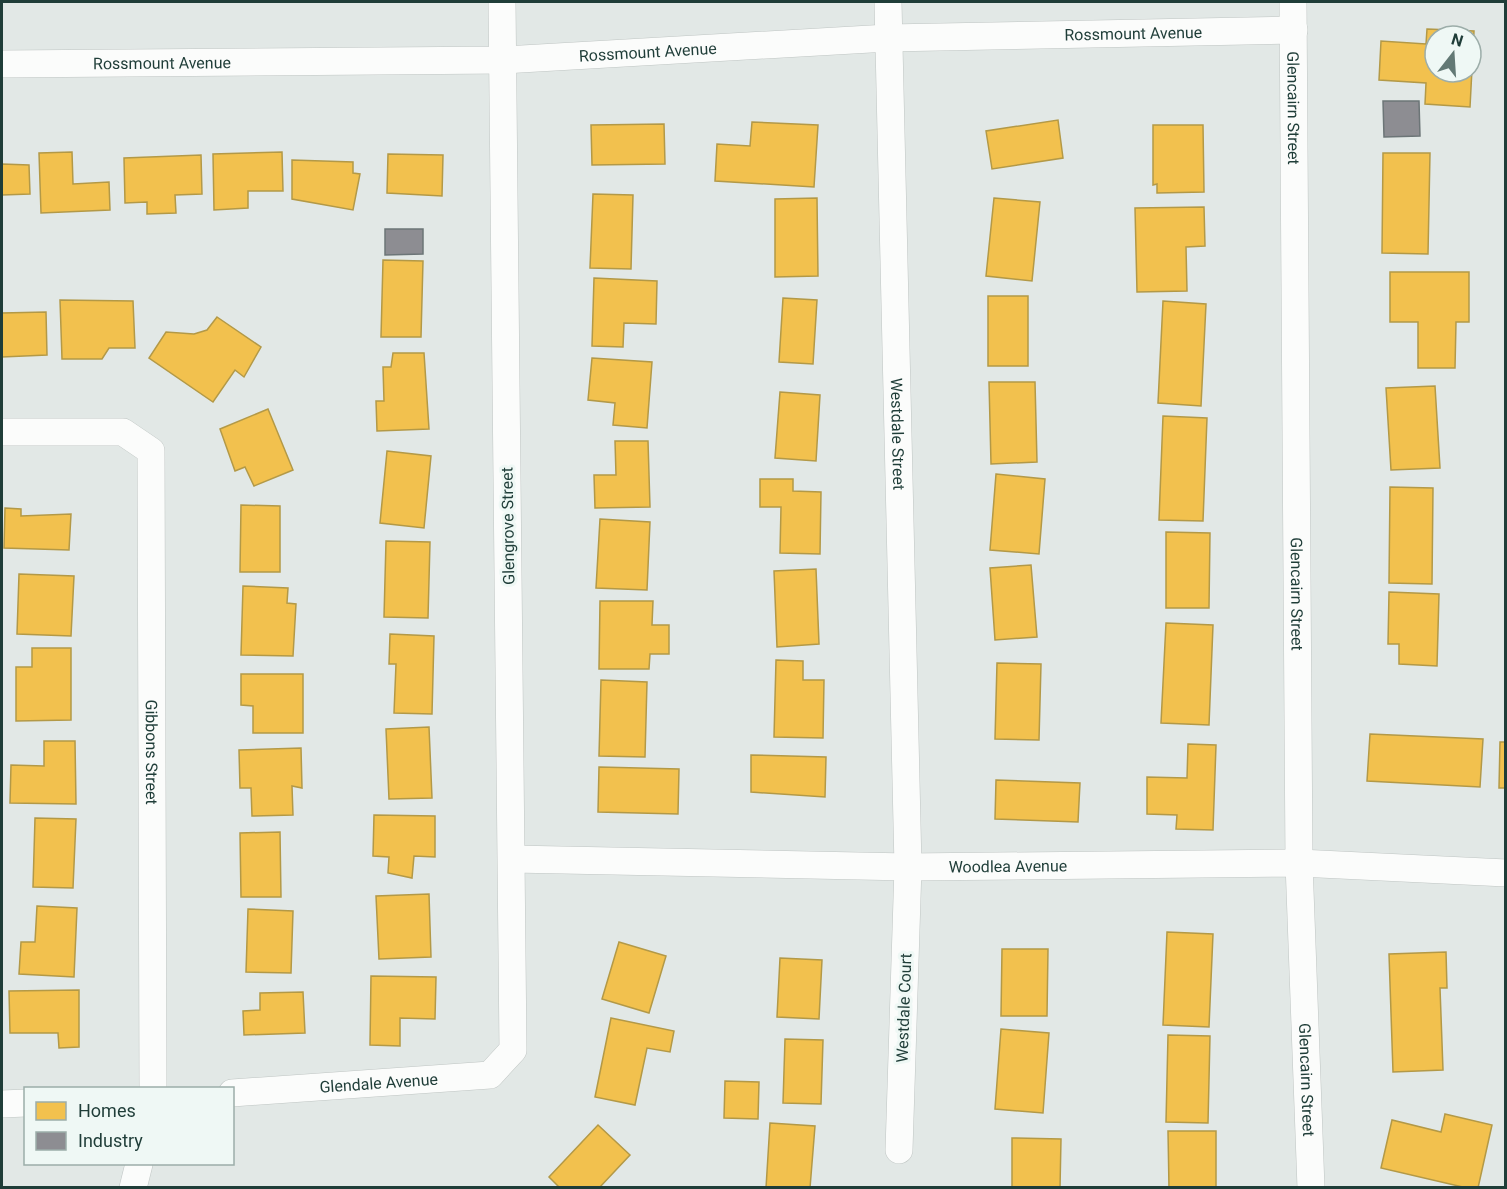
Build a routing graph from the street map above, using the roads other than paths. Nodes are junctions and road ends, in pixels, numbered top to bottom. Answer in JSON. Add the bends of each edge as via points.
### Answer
{"nodes":[{"id":1,"x":502,"y":2,"type":"edge"},
{"id":2,"x":888,"y":2,"type":"edge"},
{"id":3,"x":1293,"y":2,"type":"edge"},
{"id":4,"x":1294,"y":30,"type":"junction"},
{"id":5,"x":888,"y":38,"type":"junction"},
{"id":6,"x":503,"y":60,"type":"junction"},
{"id":7,"x":2,"y":64,"type":"edge"},
{"id":8,"x":2,"y":432,"type":"edge"},
{"id":9,"x":512,"y":859,"type":"junction"},
{"id":10,"x":1299,"y":863,"type":"junction"},
{"id":11,"x":908,"y":867,"type":"junction"},
{"id":12,"x":1506,"y":873,"type":"edge"},
{"id":13,"x":513,"y":1050,"type":"joint"},
{"id":14,"x":153,"y":1087,"type":"edge"},
{"id":15,"x":234,"y":1094,"type":"edge"},
{"id":16,"x":24,"y":1103,"type":"edge"},
{"id":17,"x":2,"y":1104,"type":"edge"},
{"id":18,"x":899,"y":1150,"type":"dead end"},
{"id":19,"x":139,"y":1165,"type":"edge"},
{"id":20,"x":133,"y":1188,"type":"edge"},
{"id":21,"x":1311,"y":1188,"type":"edge"}],
"edges":[{"from":1,"to":6,"type":"street","name":"Glengrove Street"},
{"from":2,"to":5,"type":"street","name":"Westdale Street"},
{"from":3,"to":4,"type":"street","name":"Glencairn Street"},
{"from":4,"to":5,"type":"street","name":"Rossmount Avenue"},
{"from":4,"to":10,"type":"street","name":"Glencairn Street"},
{"from":5,"to":6,"type":"street","name":"Rossmount Avenue"},
{"from":5,"to":11,"type":"street","name":"Westdale Street"},
{"from":6,"to":7,"type":"street","name":"Rossmount Avenue"},
{"from":6,"to":9,"type":"street","name":"Glengrove Street"},
{"from":8,"to":14,"type":"street","name":"Gibbons Street","via":[[123,432],[151,452]]},
{"from":9,"to":11,"type":"street","name":"Woodlea Avenue"},
{"from":9,"to":13,"type":"street","name":"Glengrove Street"},
{"from":10,"to":11,"type":"street","name":"Woodlea Avenue"},
{"from":10,"to":12,"type":"street","name":"Woodlea Avenue"},
{"from":10,"to":21,"type":"street","name":"Glencairn Street"},
{"from":11,"to":18,"type":"street","name":"Westdale Court"},
{"from":13,"to":15,"type":"street","name":"Glendale Avenue","via":[[490,1075]]},
{"from":16,"to":17,"type":"street"},
{"from":19,"to":20,"type":"street"}]}
